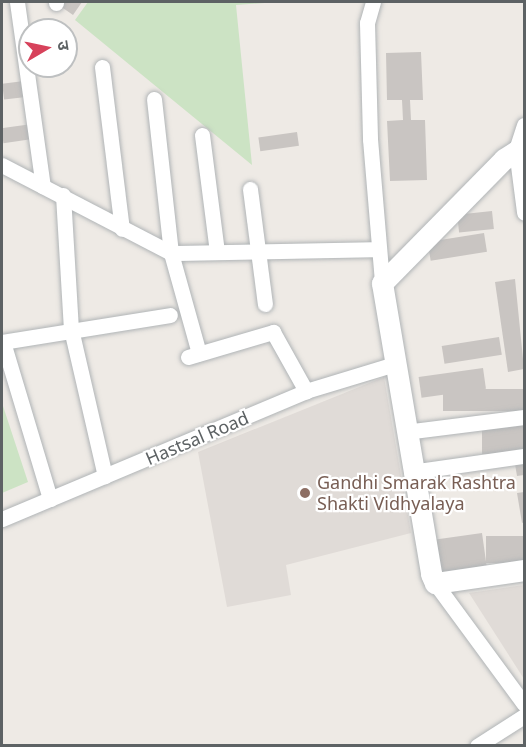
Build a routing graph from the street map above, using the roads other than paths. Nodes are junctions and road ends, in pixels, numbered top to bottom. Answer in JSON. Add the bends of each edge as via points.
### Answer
{"nodes":[{"id":1,"x":17,"y":2,"type":"edge"},
{"id":2,"x":373,"y":2,"type":"edge"},
{"id":3,"x":102,"y":67,"type":"dead end"},
{"id":4,"x":154,"y":99,"type":"dead end"},
{"id":5,"x":525,"y":124,"type":"edge"},
{"id":6,"x":202,"y":135,"type":"dead end"},
{"id":7,"x":520,"y":148,"type":"edge"},
{"id":8,"x":2,"y":165,"type":"edge"},
{"id":9,"x":44,"y":186,"type":"junction"},
{"id":10,"x":250,"y":189,"type":"dead end"},
{"id":11,"x":63,"y":195,"type":"junction"},
{"id":12,"x":525,"y":212,"type":"edge"},
{"id":13,"x":122,"y":229,"type":"junction"},
{"id":14,"x":378,"y":249,"type":"junction"},
{"id":15,"x":217,"y":252,"type":"junction"},
{"id":16,"x":258,"y":252,"type":"junction"},
{"id":17,"x":171,"y":253,"type":"junction"},
{"id":18,"x":382,"y":283,"type":"junction"},
{"id":19,"x":265,"y":304,"type":"dead end"},
{"id":20,"x":170,"y":315,"type":"dead end"},
{"id":21,"x":71,"y":329,"type":"junction"},
{"id":22,"x":2,"y":342,"type":"edge"},
{"id":23,"x":395,"y":364,"type":"junction"},
{"id":24,"x":306,"y":391,"type":"junction"},
{"id":25,"x":525,"y":417,"type":"edge"},
{"id":26,"x":405,"y":432,"type":"junction"},
{"id":27,"x":525,"y":456,"type":"edge"},
{"id":28,"x":411,"y":471,"type":"junction"},
{"id":29,"x":105,"y":476,"type":"junction"},
{"id":30,"x":50,"y":499,"type":"junction"},
{"id":31,"x":2,"y":519,"type":"edge"},
{"id":32,"x":525,"y":570,"type":"edge"},
{"id":33,"x":435,"y":584,"type":"junction"},
{"id":34,"x":525,"y":704,"type":"edge"},
{"id":35,"x":525,"y":716,"type":"edge"},
{"id":36,"x":477,"y":746,"type":"edge"}],
"edges":[{"from":1,"to":9,"type":"street"},
{"from":2,"to":14,"type":"street","via":[[367,23]]},
{"from":3,"to":13,"type":"street"},
{"from":4,"to":17,"type":"street"},
{"from":5,"to":7,"type":"street"},
{"from":6,"to":15,"type":"street"},
{"from":7,"to":12,"type":"street"},
{"from":7,"to":18,"type":"street"},
{"from":8,"to":9,"type":"street"},
{"from":9,"to":11,"type":"street"},
{"from":10,"to":16,"type":"street"},
{"from":11,"to":13,"type":"street"},
{"from":11,"to":21,"type":"street"},
{"from":13,"to":17,"type":"street"},
{"from":14,"to":16,"type":"street"},
{"from":14,"to":18,"type":"street"},
{"from":15,"to":16,"type":"street"},
{"from":15,"to":17,"type":"street"},
{"from":16,"to":19,"type":"street"},
{"from":17,"to":24,"type":"street","via":[[194,355],[273,332]]},
{"from":18,"to":23,"type":"street"},
{"from":20,"to":21,"type":"street"},
{"from":21,"to":22,"type":"street"},
{"from":21,"to":29,"type":"street"},
{"from":22,"to":30,"type":"street"},
{"from":23,"to":24,"type":"street","name":"Hastsal Road"},
{"from":23,"to":26,"type":"street"},
{"from":24,"to":29,"type":"street","name":"Hastsal Road"},
{"from":25,"to":26,"type":"street"},
{"from":26,"to":28,"type":"street"},
{"from":27,"to":28,"type":"street"},
{"from":28,"to":33,"type":"street","via":[[427,561]]},
{"from":29,"to":30,"type":"street","name":"Hastsal Road"},
{"from":30,"to":31,"type":"street","name":"Hastsal Road"},
{"from":32,"to":33,"type":"street"},
{"from":33,"to":34,"type":"street"},
{"from":35,"to":36,"type":"street"}]}
